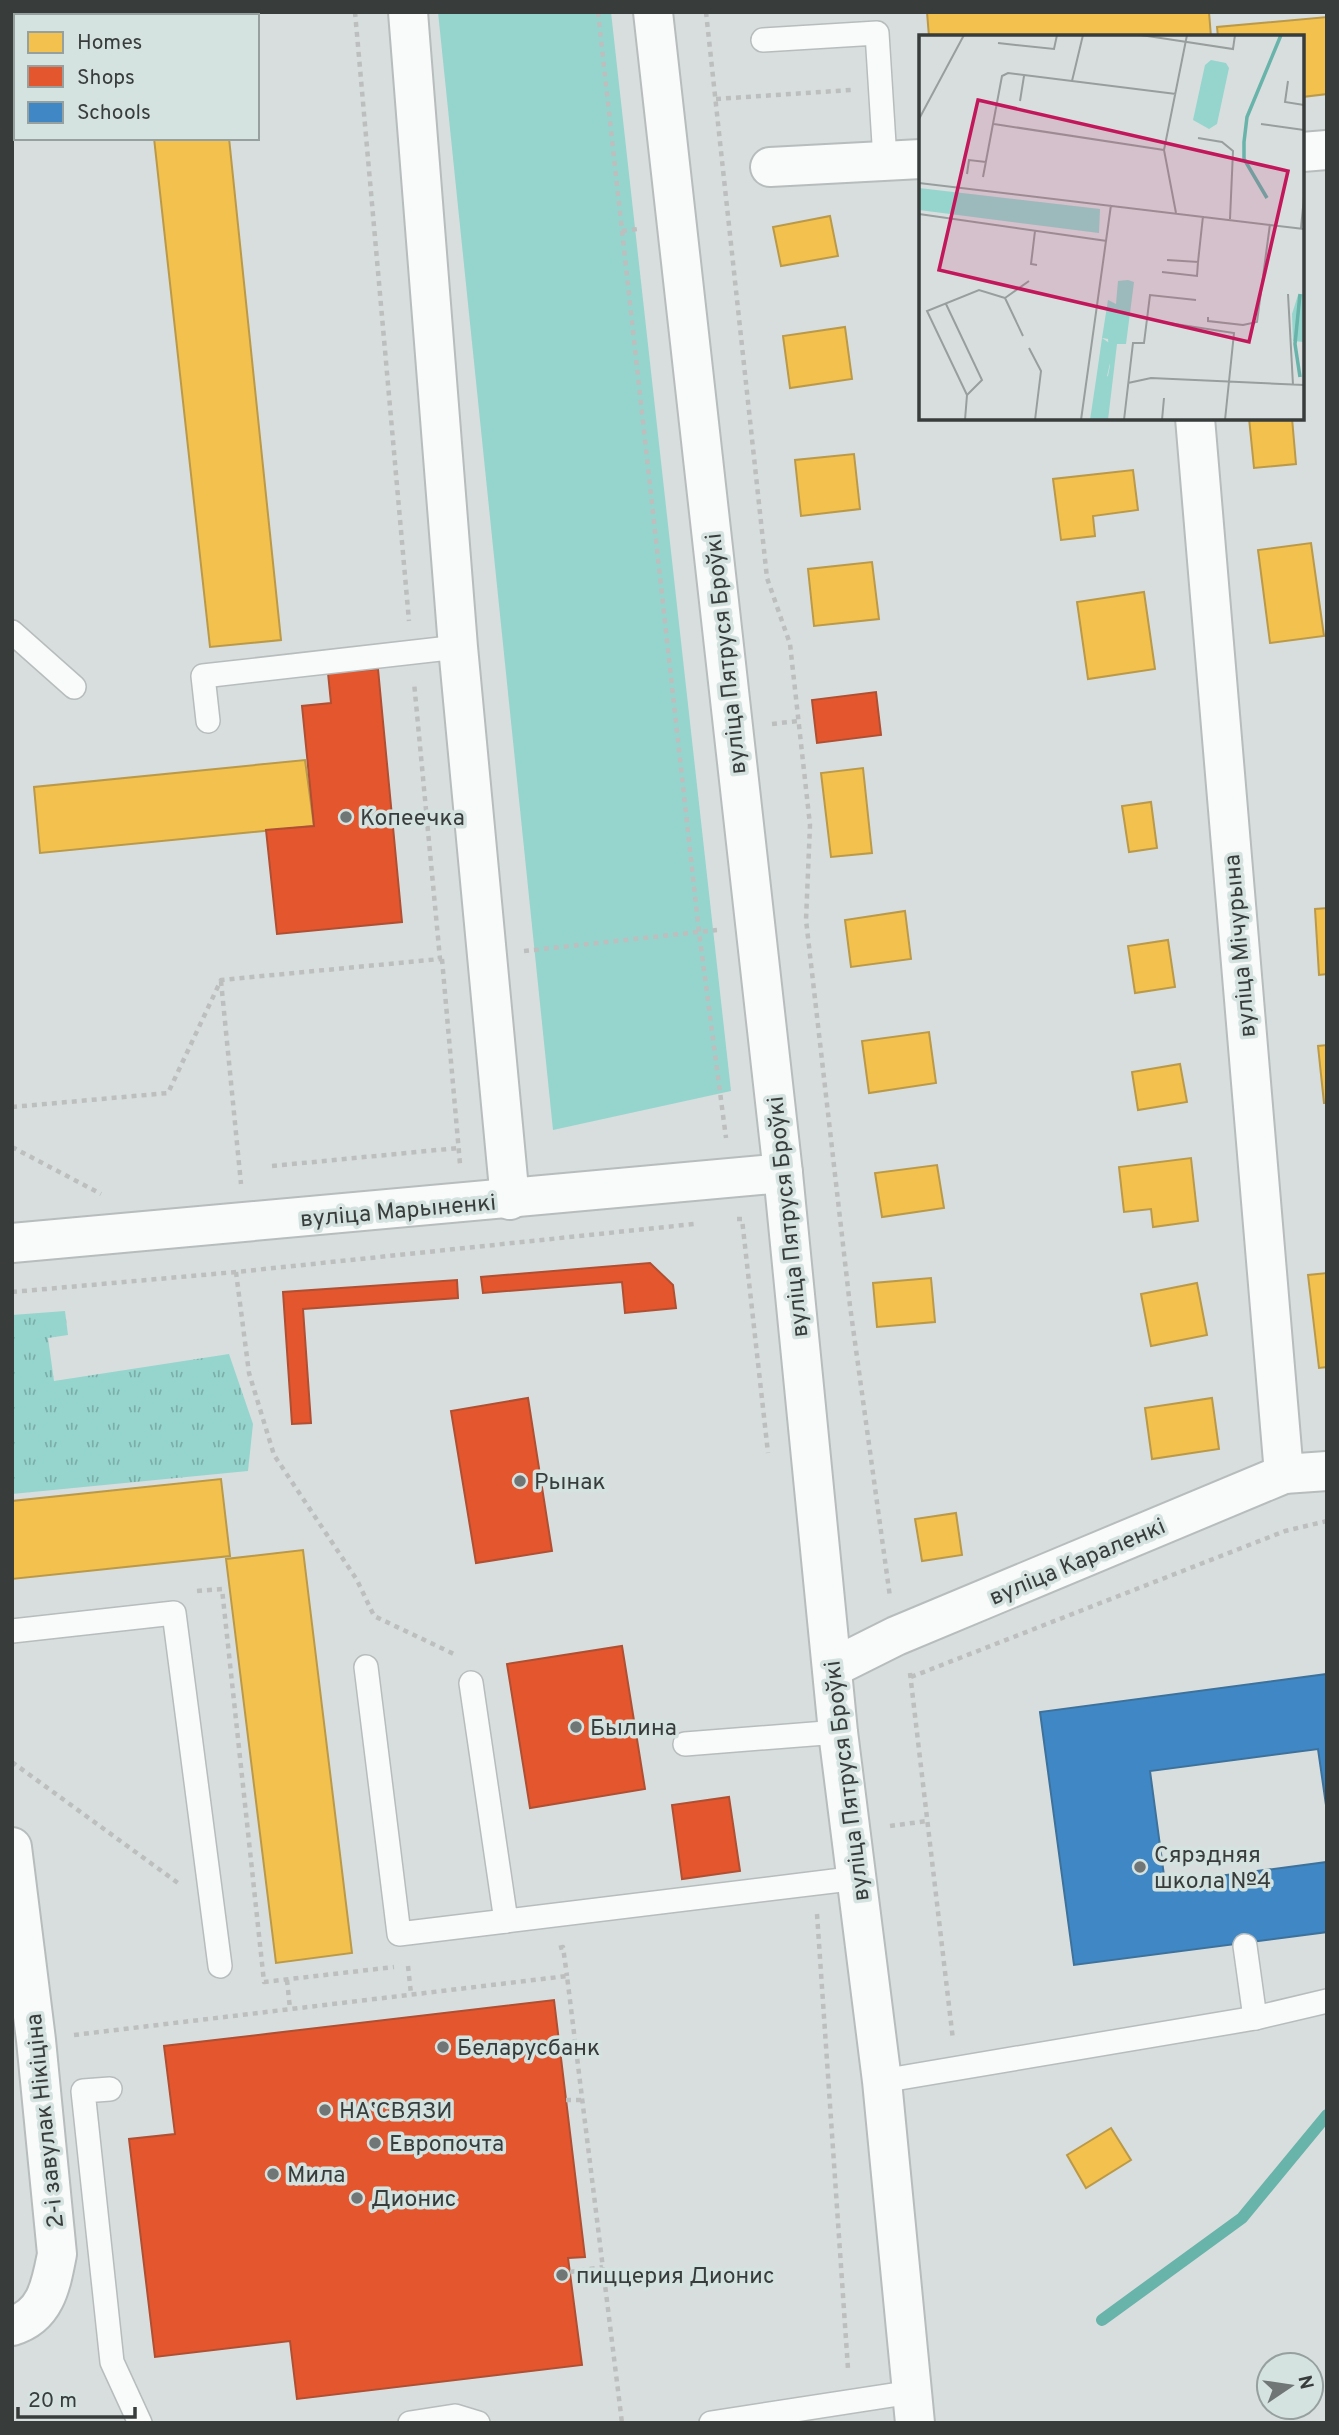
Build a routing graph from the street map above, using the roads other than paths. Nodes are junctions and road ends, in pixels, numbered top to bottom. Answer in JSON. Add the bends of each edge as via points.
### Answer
{"nodes":[{"id":1,"x":408,"y":12,"type":"edge"},
{"id":2,"x":653,"y":12,"type":"edge"},
{"id":3,"x":763,"y":40,"type":"dead end"},
{"id":4,"x":1327,"y":150,"type":"edge"},
{"id":5,"x":1304,"y":152,"type":"edge"},
{"id":6,"x":903,"y":160,"type":"edge"},
{"id":7,"x":770,"y":167,"type":"dead end"},
{"id":8,"x":1195,"y":420,"type":"edge"},
{"id":9,"x":12,"y":632,"type":"edge"},
{"id":10,"x":458,"y":647,"type":"junction"},
{"id":11,"x":74,"y":687,"type":"dead end"},
{"id":12,"x":208,"y":721,"type":"dead end"},
{"id":13,"x":783,"y":1173,"type":"junction"},
{"id":14,"x":510,"y":1200,"type":"junction"},
{"id":15,"x":12,"y":1243,"type":"edge"},
{"id":16,"x":1327,"y":1471,"type":"edge"},
{"id":17,"x":1284,"y":1474,"type":"junction"},
{"id":18,"x":12,"y":1632,"type":"edge"},
{"id":19,"x":366,"y":1667,"type":"dead end"},
{"id":20,"x":832,"y":1668,"type":"junction"},
{"id":21,"x":471,"y":1683,"type":"road end"},
{"id":22,"x":838,"y":1732,"type":"junction"},
{"id":23,"x":685,"y":1744,"type":"dead end"},
{"id":24,"x":12,"y":1847,"type":"edge"},
{"id":25,"x":858,"y":1878,"type":"junction"},
{"id":26,"x":506,"y":1921,"type":"junction"},
{"id":27,"x":1245,"y":1946,"type":"dead end"},
{"id":28,"x":220,"y":1966,"type":"dead end"},
{"id":29,"x":1327,"y":2001,"type":"edge"},
{"id":30,"x":1255,"y":2018,"type":"junction"},
{"id":31,"x":882,"y":2081,"type":"junction"},
{"id":32,"x":110,"y":2089,"type":"dead end"},
{"id":33,"x":26,"y":2318,"type":"edge"},
{"id":34,"x":914,"y":2407,"type":"edge"},
{"id":35,"x":140,"y":2423,"type":"edge"},
{"id":36,"x":410,"y":2423,"type":"edge"},
{"id":37,"x":478,"y":2423,"type":"edge"},
{"id":38,"x":711,"y":2423,"type":"edge"}],
"edges":[{"from":1,"to":10,"type":"street"},
{"from":2,"to":13,"type":"street","name":"вуліца Пятруся Броўкі"},
{"from":3,"to":6,"type":"lane","via":[[877,33],[880,88]]},
{"from":4,"to":5,"type":"street"},
{"from":6,"to":7,"type":"street"},
{"from":8,"to":17,"type":"street","name":"вуліца Мічурына"},
{"from":9,"to":11,"type":"lane"},
{"from":10,"to":12,"type":"lane","via":[[203,676]]},
{"from":10,"to":14,"type":"street"},
{"from":13,"to":14,"type":"street","name":"вуліца Марыненкі"},
{"from":13,"to":20,"type":"street","name":"вуліца Пятруся Броўкі"},
{"from":14,"to":15,"type":"street","name":"вуліца Марыненкі"},
{"from":16,"to":17,"type":"street","name":"вуліца Караленкі"},
{"from":17,"to":20,"type":"street","name":"вуліца Караленкі","via":[[895,1636]]},
{"from":18,"to":28,"type":"lane","via":[[174,1613]]},
{"from":19,"to":26,"type":"lane","via":[[399,1934]]},
{"from":20,"to":22,"type":"street","name":"вуліца Пятруся Броўкі"},
{"from":21,"to":26,"type":"lane"},
{"from":22,"to":23,"type":"lane"},
{"from":22,"to":25,"type":"street","name":"вуліца Пятруся Броўкі"},
{"from":24,"to":33,"type":"street","name":"2-і завулак Нікіціна","via":[[57,2254],[50,2287]]},
{"from":25,"to":26,"type":"lane"},
{"from":25,"to":31,"type":"street","name":"вуліца Пятруся Броўкі"},
{"from":27,"to":30,"type":"lane"},
{"from":29,"to":30,"type":"lane"},
{"from":30,"to":31,"type":"lane"},
{"from":31,"to":34,"type":"street","name":"вуліца Пятруся Броўкі"},
{"from":32,"to":35,"type":"lane","via":[[83,2091],[112,2362]]},
{"from":34,"to":38,"type":"lane","via":[[850,2402]]},
{"from":36,"to":37,"type":"lane","via":[[455,2416]]}]}
